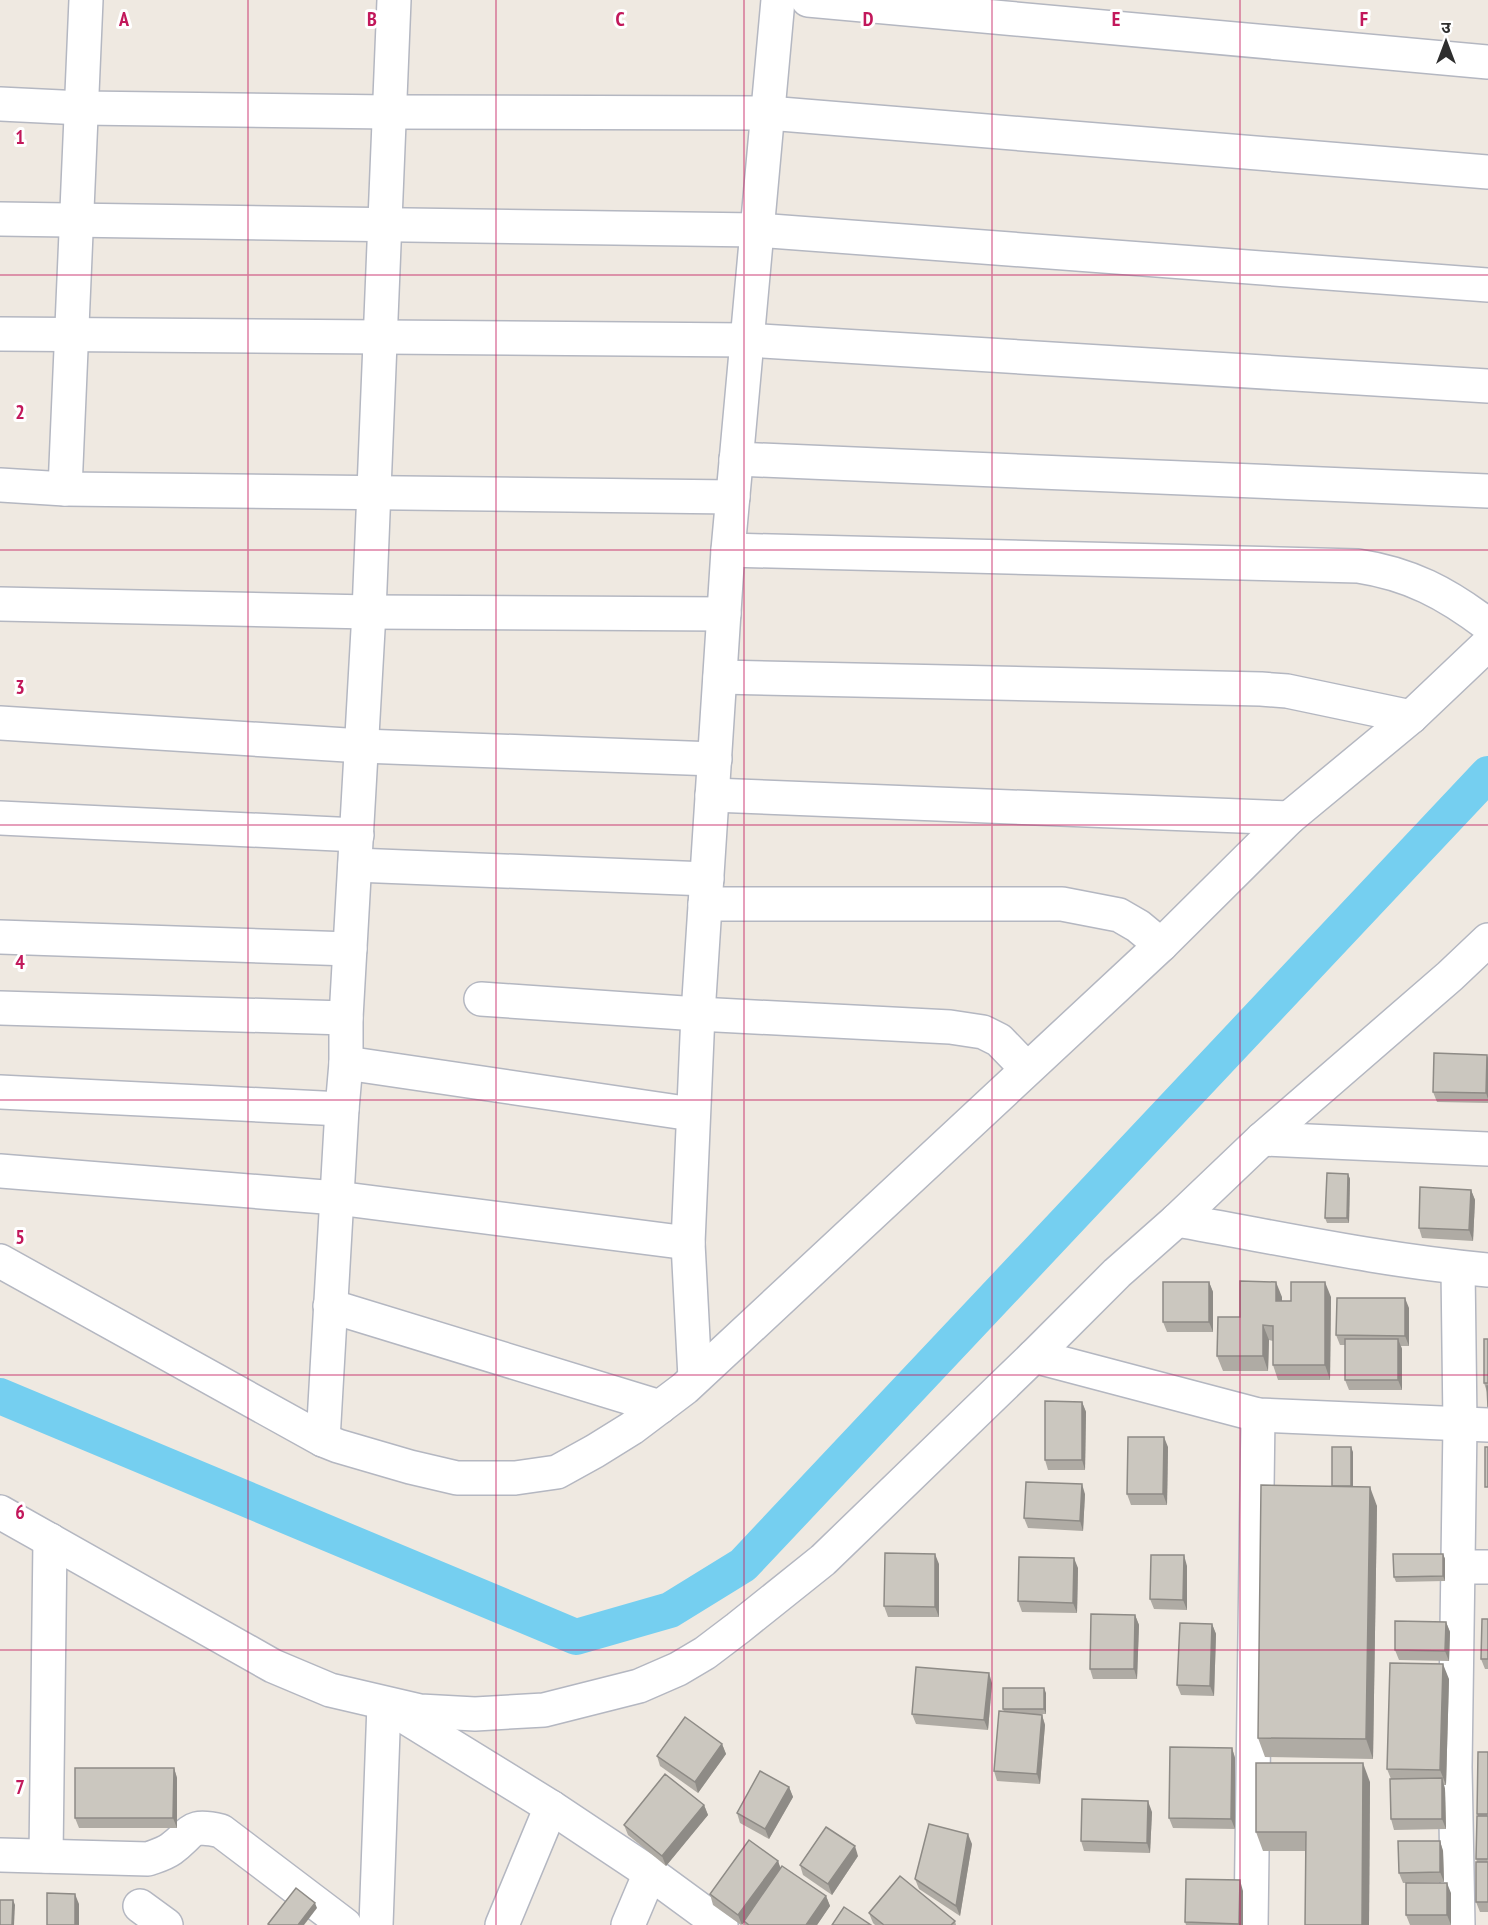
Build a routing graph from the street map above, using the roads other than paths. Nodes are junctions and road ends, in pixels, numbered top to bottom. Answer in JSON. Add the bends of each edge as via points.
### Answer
{"nodes":[{"id":1,"x":86,"y":0,"type":"edge"},
{"id":2,"x":394,"y":0,"type":"edge"},
{"id":3,"x":778,"y":0,"type":"edge"},
{"id":4,"x":808,"y":0,"type":"edge"},
{"id":5,"x":1488,"y":62,"type":"edge"},
{"id":6,"x":0,"y":104,"type":"edge"},
{"id":7,"x":82,"y":108,"type":"junction"},
{"id":8,"x":389,"y":112,"type":"junction"},
{"id":9,"x":768,"y":113,"type":"junction"},
{"id":10,"x":1488,"y":172,"type":"edge"},
{"id":11,"x":0,"y":219,"type":"edge"},
{"id":12,"x":77,"y":221,"type":"junction"},
{"id":13,"x":385,"y":224,"type":"junction"},
{"id":14,"x":757,"y":230,"type":"junction"},
{"id":15,"x":1488,"y":285,"type":"edge"},
{"id":16,"x":0,"y":334,"type":"edge"},
{"id":17,"x":72,"y":335,"type":"junction"},
{"id":18,"x":380,"y":338,"type":"junction"},
{"id":19,"x":747,"y":340,"type":"junction"},
{"id":20,"x":1488,"y":386,"type":"edge"},
{"id":21,"x":736,"y":459,"type":"junction"},
{"id":22,"x":0,"y":485,"type":"edge"},
{"id":23,"x":65,"y":489,"type":"junction"},
{"id":24,"x":1488,"y":491,"type":"edge"},
{"id":25,"x":374,"y":493,"type":"junction"},
{"id":26,"x":733,"y":497,"type":"junction"},
{"id":27,"x":728,"y":550,"type":"junction"},
{"id":28,"x":0,"y":604,"type":"edge"},
{"id":29,"x":369,"y":612,"type":"junction"},
{"id":30,"x":724,"y":614,"type":"junction"},
{"id":31,"x":1488,"y":625,"type":"edge"},
{"id":32,"x":1488,"y":644,"type":"edge"},
{"id":33,"x":720,"y":677,"type":"junction"},
{"id":34,"x":1411,"y":717,"type":"junction"},
{"id":35,"x":0,"y":723,"type":"edge"},
{"id":36,"x":362,"y":747,"type":"junction"},
{"id":37,"x":715,"y":759,"type":"junction"},
{"id":38,"x":712,"y":795,"type":"junction"},
{"id":39,"x":0,"y":818,"type":"edge"},
{"id":40,"x":1289,"y":818,"type":"junction"},
{"id":41,"x":356,"y":850,"type":"junction"},
{"id":42,"x":706,"y":892,"type":"junction"},
{"id":43,"x":0,"y":937,"type":"edge"},
{"id":44,"x":1488,"y":940,"type":"edge"},
{"id":45,"x":1161,"y":945,"type":"junction"},
{"id":46,"x":350,"y":949,"type":"junction"},
{"id":47,"x":481,"y":999,"type":"dead end"},
{"id":48,"x":0,"y":1008,"type":"edge"},
{"id":49,"x":698,"y":1014,"type":"junction"},
{"id":50,"x":346,"y":1018,"type":"junction"},
{"id":51,"x":346,"y":1063,"type":"junction"},
{"id":52,"x":1026,"y":1069,"type":"junction"},
{"id":53,"x":0,"y":1092,"type":"edge"},
{"id":54,"x":342,"y":1109,"type":"junction"},
{"id":55,"x":692,"y":1114,"type":"junction"},
{"id":56,"x":1262,"y":1139,"type":"junction"},
{"id":57,"x":1488,"y":1149,"type":"edge"},
{"id":58,"x":0,"y":1171,"type":"edge"},
{"id":59,"x":337,"y":1197,"type":"junction"},
{"id":60,"x":1178,"y":1220,"type":"junction"},
{"id":61,"x":688,"y":1243,"type":"junction"},
{"id":62,"x":0,"y":1261,"type":"edge"},
{"id":63,"x":1473,"y":1269,"type":"edge"},
{"id":64,"x":330,"y":1306,"type":"junction"},
{"id":65,"x":1034,"y":1356,"type":"junction"},
{"id":66,"x":695,"y":1378,"type":"junction"},
{"id":67,"x":660,"y":1407,"type":"junction"},
{"id":68,"x":1258,"y":1416,"type":"junction"},
{"id":69,"x":1474,"y":1425,"type":"edge"},
{"id":70,"x":323,"y":1440,"type":"junction"},
{"id":71,"x":0,"y":1512,"type":"edge"},
{"id":72,"x":50,"y":1540,"type":"junction"},
{"id":73,"x":1474,"y":1567,"type":"edge"},
{"id":74,"x":384,"y":1704,"type":"junction"},
{"id":75,"x":551,"y":1807,"type":"junction"},
{"id":76,"x":0,"y":1856,"type":"edge"},
{"id":77,"x":46,"y":1856,"type":"junction"},
{"id":78,"x":650,"y":1873,"type":"junction"},
{"id":79,"x":345,"y":1925,"type":"edge"},
{"id":80,"x":376,"y":1925,"type":"edge"},
{"id":81,"x":502,"y":1925,"type":"edge"},
{"id":82,"x":628,"y":1925,"type":"edge"},
{"id":83,"x":721,"y":1925,"type":"edge"},
{"id":84,"x":1251,"y":1925,"type":"edge"},
{"id":85,"x":1458,"y":1925,"type":"edge"}],
"edges":[{"from":1,"to":7,"type":"street"},
{"from":2,"to":8,"type":"street"},
{"from":3,"to":9,"type":"street"},
{"from":4,"to":5,"type":"street"},
{"from":6,"to":7,"type":"street"},
{"from":7,"to":8,"type":"street"},
{"from":7,"to":12,"type":"street"},
{"from":8,"to":9,"type":"street"},
{"from":8,"to":13,"type":"street"},
{"from":9,"to":10,"type":"street"},
{"from":9,"to":14,"type":"street"},
{"from":11,"to":12,"type":"street"},
{"from":12,"to":13,"type":"street"},
{"from":12,"to":17,"type":"street"},
{"from":13,"to":14,"type":"street"},
{"from":13,"to":18,"type":"street"},
{"from":14,"to":15,"type":"street"},
{"from":14,"to":19,"type":"street"},
{"from":16,"to":17,"type":"street"},
{"from":17,"to":18,"type":"street"},
{"from":17,"to":23,"type":"street"},
{"from":18,"to":19,"type":"street"},
{"from":18,"to":25,"type":"street"},
{"from":19,"to":20,"type":"street"},
{"from":19,"to":21,"type":"street"},
{"from":21,"to":24,"type":"street"},
{"from":21,"to":26,"type":"street"},
{"from":22,"to":23,"type":"street"},
{"from":23,"to":25,"type":"street"},
{"from":25,"to":26,"type":"street"},
{"from":25,"to":29,"type":"street"},
{"from":26,"to":27,"type":"street"},
{"from":27,"to":30,"type":"street"},
{"from":27,"to":31,"type":"street","via":[[1358,566],[1384,570],[1429,587]]},
{"from":28,"to":29,"type":"street"},
{"from":29,"to":30,"type":"street"},
{"from":29,"to":36,"type":"street"},
{"from":30,"to":33,"type":"street"},
{"from":32,"to":34,"type":"street"},
{"from":33,"to":34,"type":"street","via":[[1270,690]]},
{"from":33,"to":37,"type":"street"},
{"from":34,"to":40,"type":"street"},
{"from":35,"to":36,"type":"street"},
{"from":36,"to":37,"type":"street"},
{"from":36,"to":41,"type":"street"},
{"from":37,"to":38,"type":"street"},
{"from":38,"to":40,"type":"street"},
{"from":38,"to":42,"type":"street"},
{"from":39,"to":41,"type":"street"},
{"from":40,"to":45,"type":"street"},
{"from":41,"to":42,"type":"street"},
{"from":41,"to":46,"type":"street"},
{"from":42,"to":45,"type":"street","via":[[1062,904],[1119,915]]},
{"from":42,"to":49,"type":"street"},
{"from":43,"to":46,"type":"street"},
{"from":44,"to":56,"type":"street"},
{"from":45,"to":52,"type":"street"},
{"from":46,"to":50,"type":"street"},
{"from":47,"to":49,"type":"street"},
{"from":48,"to":50,"type":"street"},
{"from":49,"to":52,"type":"street","via":[[983,1032],[999,1040]]},
{"from":49,"to":55,"type":"street"},
{"from":50,"to":51,"type":"street"},
{"from":51,"to":54,"type":"street"},
{"from":51,"to":55,"type":"street"},
{"from":52,"to":66,"type":"street"},
{"from":53,"to":54,"type":"street"},
{"from":54,"to":59,"type":"street"},
{"from":55,"to":61,"type":"street"},
{"from":56,"to":57,"type":"street"},
{"from":56,"to":60,"type":"street"},
{"from":58,"to":59,"type":"street"},
{"from":59,"to":61,"type":"street"},
{"from":59,"to":64,"type":"street"},
{"from":60,"to":63,"type":"street"},
{"from":60,"to":65,"type":"street","via":[[1117,1273]]},
{"from":61,"to":66,"type":"street"},
{"from":62,"to":70,"type":"street"},
{"from":63,"to":69,"type":"street"},
{"from":64,"to":67,"type":"street"},
{"from":64,"to":70,"type":"street"},
{"from":65,"to":68,"type":"street"},
{"from":65,"to":74,"type":"street","via":[[823,1560],[705,1653],[678,1669],[639,1686],[544,1710],[453,1713]]},
{"from":66,"to":67,"type":"street"},
{"from":67,"to":70,"type":"street","via":[[557,1472],[515,1478],[457,1478]]},
{"from":68,"to":69,"type":"street"},
{"from":68,"to":84,"type":"street"},
{"from":69,"to":73,"type":"street"},
{"from":71,"to":72,"type":"street"},
{"from":72,"to":74,"type":"street","via":[[273,1666],[330,1690]]},
{"from":72,"to":77,"type":"street"},
{"from":73,"to":85,"type":"street","via":[[1455,1767]]},
{"from":74,"to":75,"type":"street"},
{"from":74,"to":80,"type":"street"},
{"from":75,"to":78,"type":"street"},
{"from":75,"to":81,"type":"street"},
{"from":76,"to":77,"type":"street"},
{"from":77,"to":79,"type":"street","via":[[148,1859],[171,1849],[190,1830],[209,1828],[221,1831]]},
{"from":78,"to":82,"type":"street"},
{"from":78,"to":83,"type":"street"}]}
